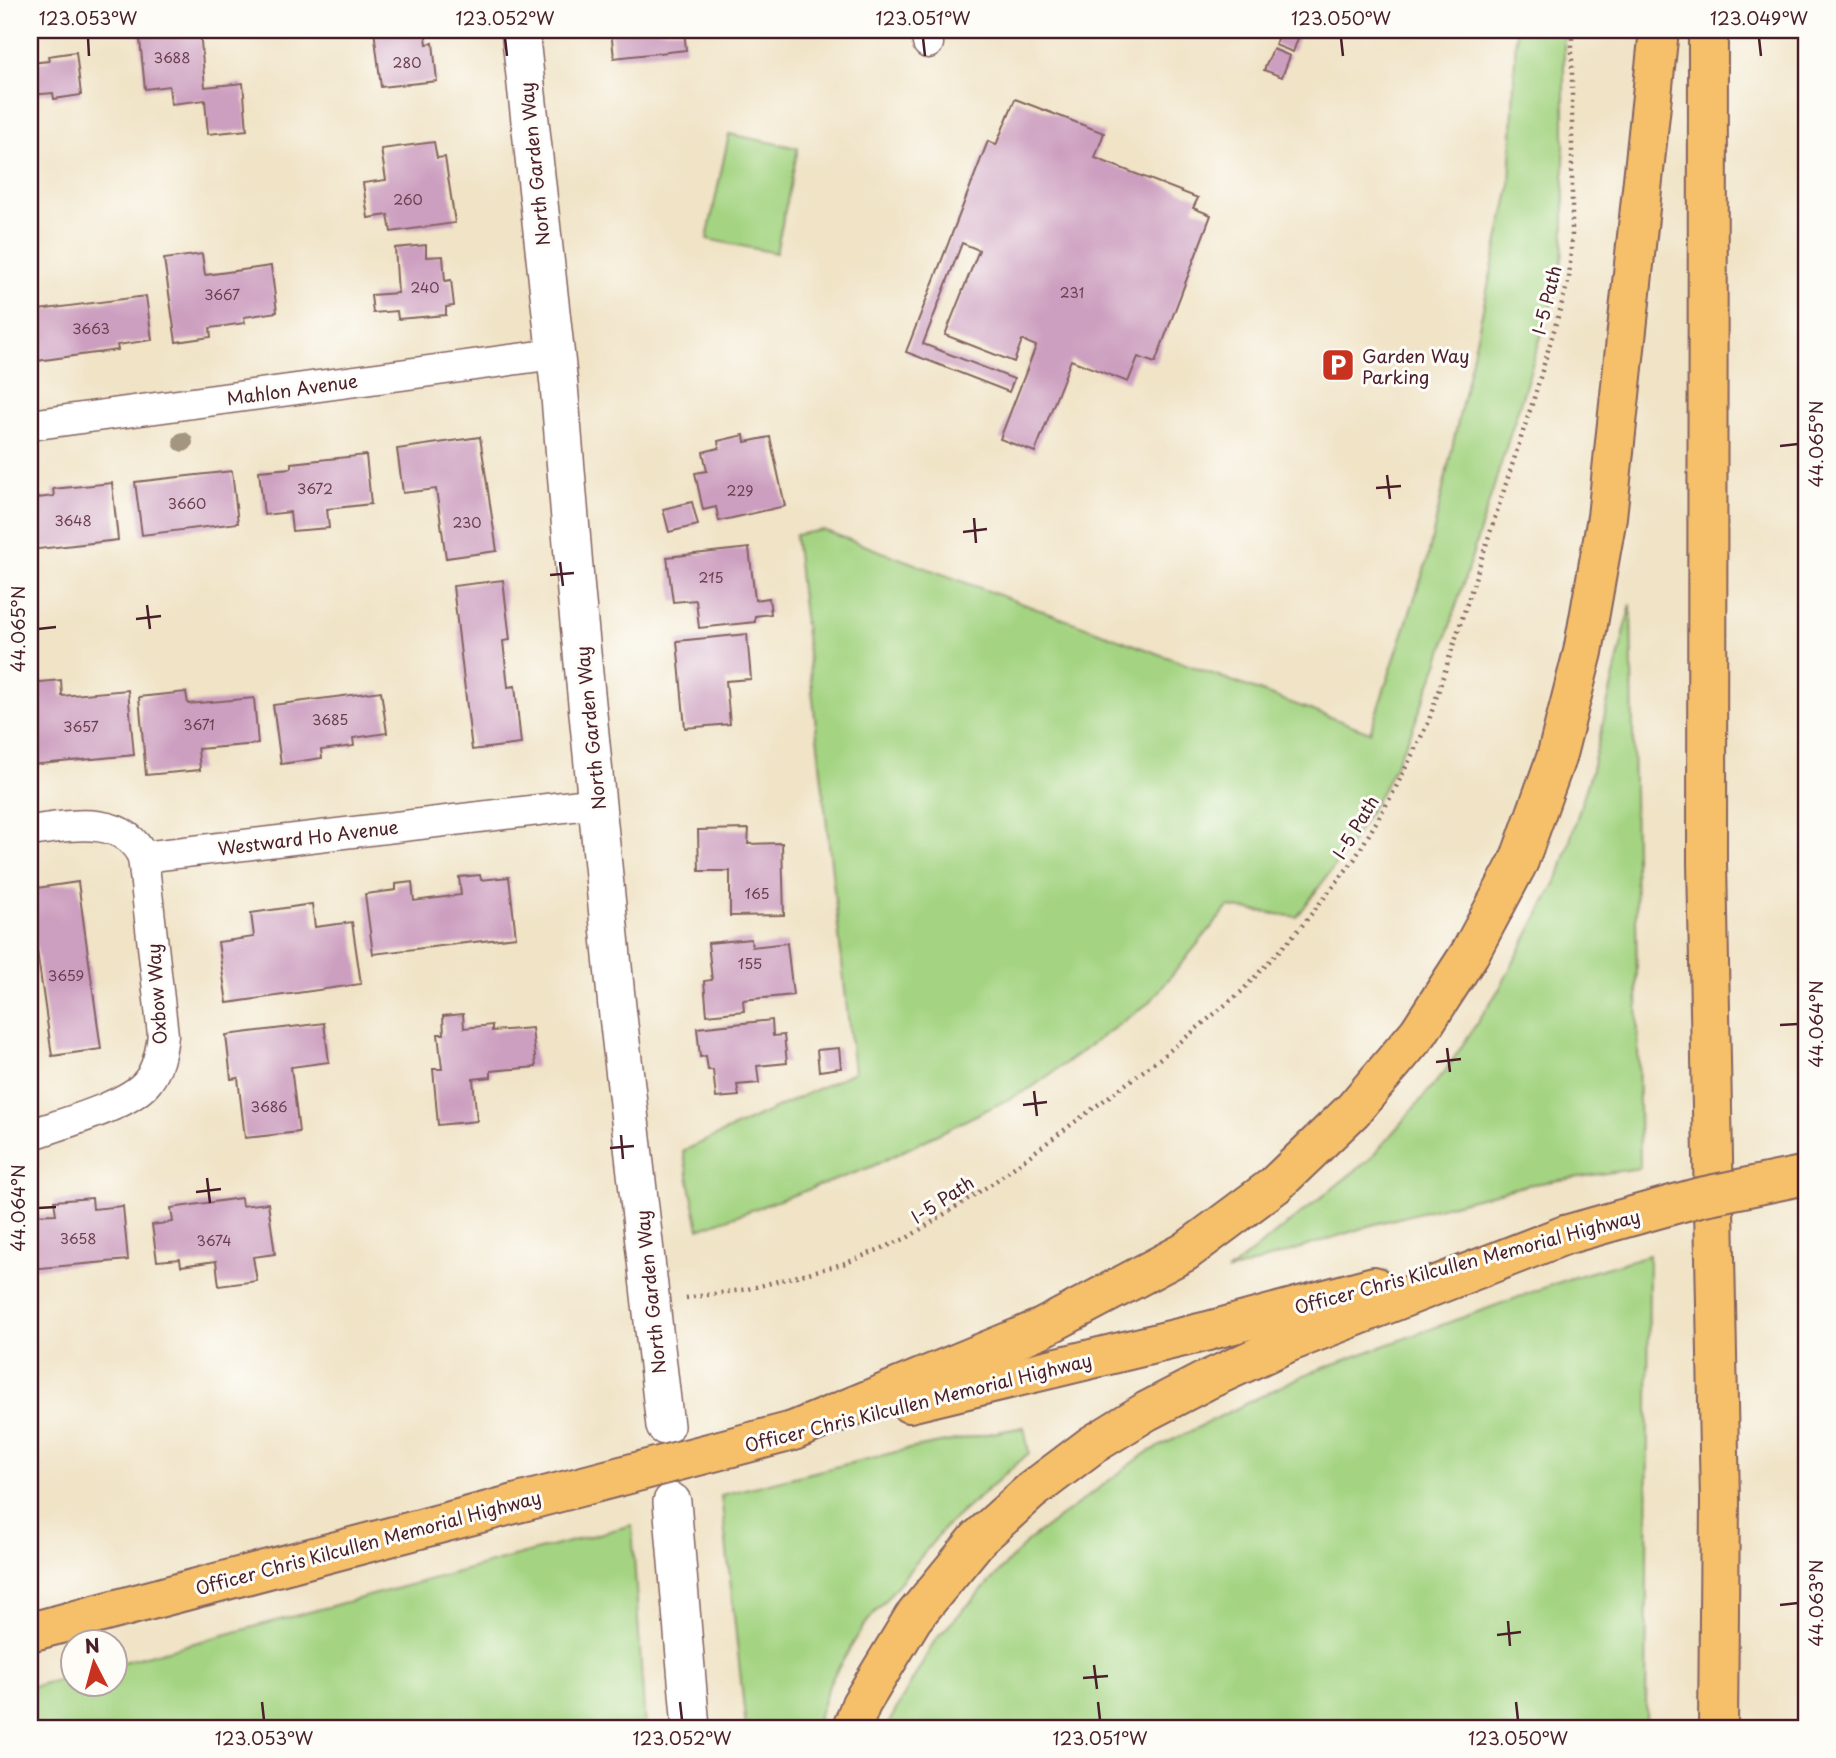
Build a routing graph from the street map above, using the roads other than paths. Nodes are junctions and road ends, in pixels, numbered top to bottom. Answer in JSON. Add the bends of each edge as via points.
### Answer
{"nodes":[{"id":1,"x":520,"y":30,"type":"edge"},
{"id":2,"x":1659,"y":30,"type":"edge"},
{"id":3,"x":1708,"y":30,"type":"edge"},
{"id":4,"x":555,"y":354,"type":"junction"},
{"id":5,"x":30,"y":425,"type":"edge"},
{"id":6,"x":597,"y":803,"type":"junction"},
{"id":7,"x":30,"y":831,"type":"edge"},
{"id":8,"x":143,"y":857,"type":"junction"},
{"id":9,"x":30,"y":1135,"type":"edge"},
{"id":10,"x":1806,"y":1175,"type":"edge"},
{"id":11,"x":1565,"y":1235,"type":"junction"},
{"id":12,"x":665,"y":1426,"type":"dead end"},
{"id":13,"x":793,"y":1431,"type":"junction"},
{"id":14,"x":672,"y":1502,"type":"dead end"},
{"id":15,"x":30,"y":1632,"type":"edge"},
{"id":16,"x":691,"y":1728,"type":"edge"},
{"id":17,"x":852,"y":1728,"type":"edge"},
{"id":18,"x":1718,"y":1728,"type":"edge"}],
"edges":[{"from":1,"to":4,"type":"street","name":"North Garden Way"},
{"from":2,"to":13,"type":"highway","via":[[1607,517],[1583,652],[1556,758],[1519,861],[1470,953],[1419,1032],[1353,1110],[1275,1185],[1185,1252],[1042,1328]]},
{"from":3,"to":18,"type":"highway","via":[[1707,863],[1720,1501]]},
{"from":4,"to":5,"type":"street","name":"Mahlon Avenue"},
{"from":4,"to":6,"type":"street","name":"North Garden Way"},
{"from":6,"to":8,"type":"street","name":"Westward Ho Avenue"},
{"from":6,"to":12,"type":"street","name":"North Garden Way"},
{"from":7,"to":8,"type":"street","via":[[86,824],[103,827],[128,837]]},
{"from":8,"to":9,"type":"street","name":"Oxbow Way","via":[[163,1035],[155,1070],[143,1087],[115,1105]]},
{"from":10,"to":11,"type":"highway","name":"Officer Chris Kilcullen Memorial Highway","bridge":true,"via":[[1700,1197]]},
{"from":11,"to":13,"type":"highway","name":"Officer Chris Kilcullen Memorial Highway","via":[[1208,1331]]},
{"from":11,"to":17,"type":"highway","via":[[1290,1342],[1147,1411],[1093,1445],[1031,1491],[978,1539],[913,1618],[861,1704]]},
{"from":13,"to":15,"type":"highway","name":"Officer Chris Kilcullen Memorial Highway","bridge":true},
{"from":14,"to":16,"type":"street"}]}
